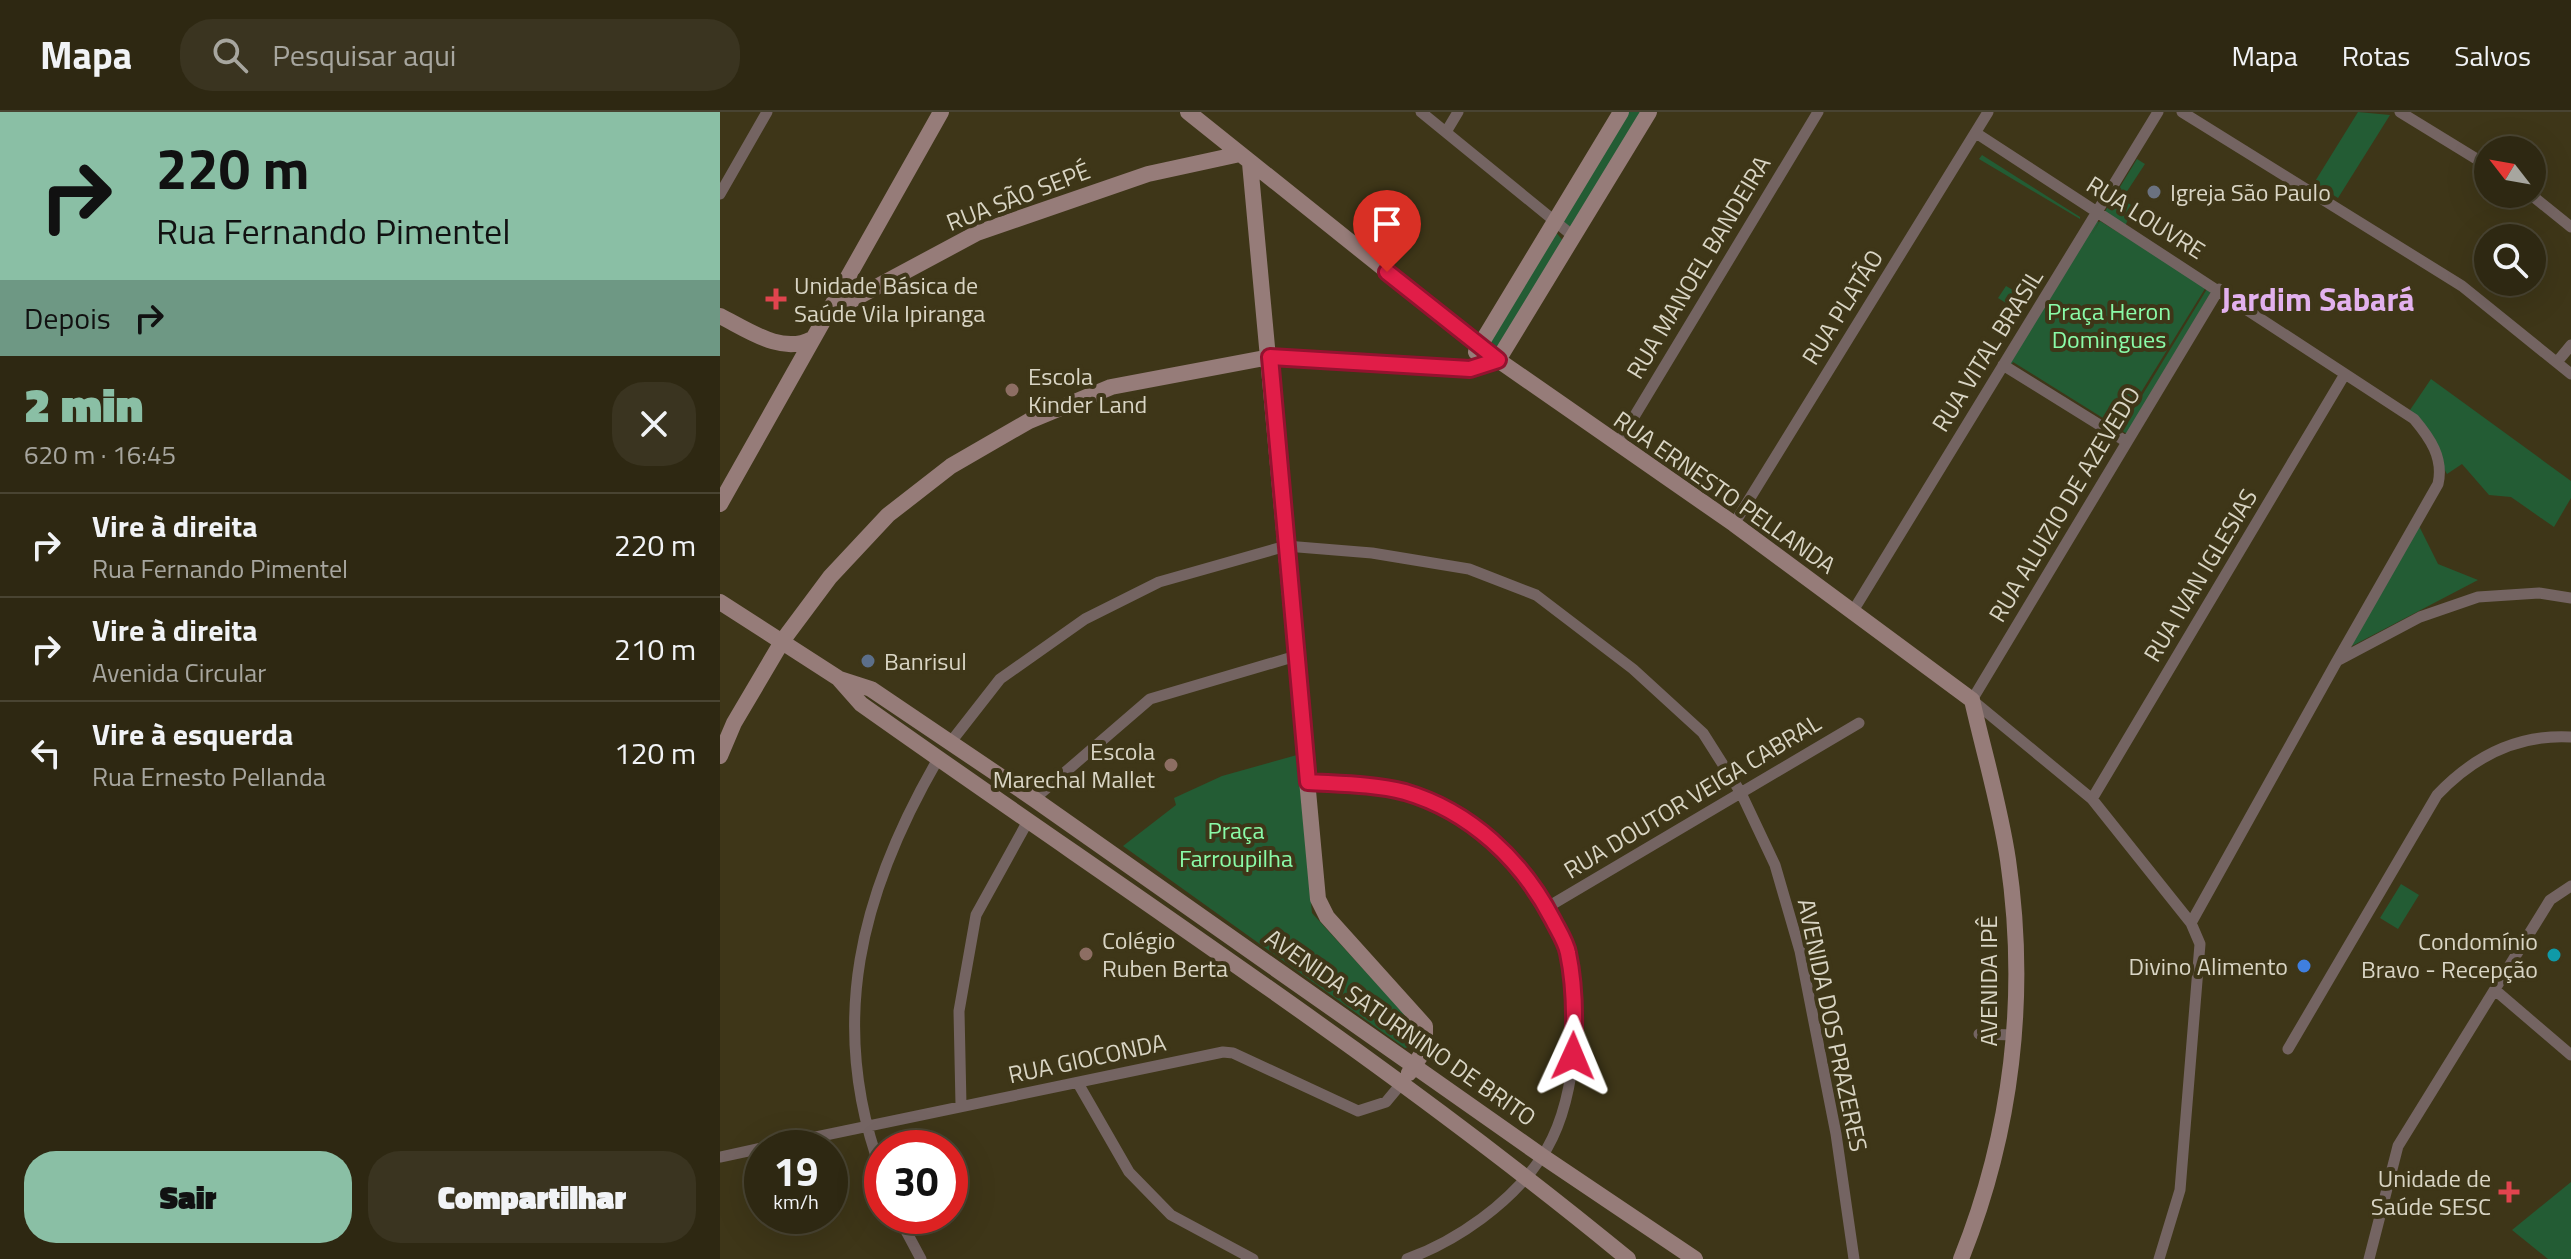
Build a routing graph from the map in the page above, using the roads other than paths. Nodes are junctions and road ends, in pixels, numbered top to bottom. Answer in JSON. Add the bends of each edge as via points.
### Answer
{"nodes":[{"id":1,"x":767,"y":112,"type":"edge"},
{"id":2,"x":941,"y":112,"type":"edge"},
{"id":3,"x":1188,"y":112,"type":"edge"},
{"id":4,"x":1421,"y":112,"type":"edge"},
{"id":5,"x":1458,"y":112,"type":"edge"},
{"id":6,"x":1621,"y":112,"type":"edge"},
{"id":7,"x":1649,"y":112,"type":"edge"},
{"id":8,"x":1818,"y":112,"type":"edge"},
{"id":9,"x":2158,"y":112,"type":"edge"},
{"id":10,"x":2182,"y":112,"type":"edge"},
{"id":11,"x":2400,"y":112,"type":"edge"},
{"id":12,"x":1985,"y":113,"type":"edge"},
{"id":13,"x":1446,"y":132,"type":"junction"},
{"id":14,"x":1976,"y":133,"type":"junction"},
{"id":15,"x":2474,"y":157,"type":"edge"},
{"id":16,"x":1245,"y":158,"type":"junction"},
{"id":17,"x":720,"y":194,"type":"edge"},
{"id":18,"x":2546,"y":207,"type":"edge"},
{"id":19,"x":2097,"y":213,"type":"junction"},
{"id":20,"x":1554,"y":221,"type":"junction"},
{"id":21,"x":2571,"y":227,"type":"edge"},
{"id":22,"x":1573,"y":236,"type":"junction"},
{"id":23,"x":2219,"y":289,"type":"junction"},
{"id":24,"x":825,"y":314,"type":"junction"},
{"id":25,"x":720,"y":316,"type":"edge"},
{"id":26,"x":812,"y":339,"type":"junction"},
{"id":27,"x":778,"y":343,"type":"junction"},
{"id":28,"x":1479,"y":344,"type":"junction"},
{"id":29,"x":2571,"y":345,"type":"edge"},
{"id":30,"x":1270,"y":357,"type":"junction"},
{"id":31,"x":1498,"y":360,"type":"junction"},
{"id":32,"x":2557,"y":362,"type":"junction"},
{"id":33,"x":2003,"y":365,"type":"junction"},
{"id":34,"x":1470,"y":369,"type":"junction"},
{"id":35,"x":795,"y":370,"type":"junction"},
{"id":36,"x":2345,"y":374,"type":"junction"},
{"id":37,"x":2571,"y":374,"type":"edge"},
{"id":38,"x":2127,"y":442,"type":"junction"},
{"id":39,"x":1617,"y":445,"type":"junction"},
{"id":40,"x":722,"y":495,"type":"edge"},
{"id":41,"x":1734,"y":524,"type":"junction"},
{"id":42,"x":1286,"y":546,"type":"junction"},
{"id":43,"x":2571,"y":598,"type":"edge"},
{"id":44,"x":720,"y":602,"type":"edge"},
{"id":45,"x":1853,"y":611,"type":"junction"},
{"id":46,"x":783,"y":640,"type":"junction"},
{"id":47,"x":1296,"y":656,"type":"junction"},
{"id":48,"x":2337,"y":661,"type":"junction"},
{"id":49,"x":838,"y":678,"type":"junction"},
{"id":50,"x":1972,"y":700,"type":"junction"},
{"id":51,"x":1859,"y":723,"type":"dead end"},
{"id":52,"x":2571,"y":737,"type":"edge"},
{"id":53,"x":950,"y":743,"type":"junction"},
{"id":54,"x":720,"y":756,"type":"edge"},
{"id":55,"x":938,"y":759,"type":"junction"},
{"id":56,"x":1308,"y":782,"type":"junction"},
{"id":57,"x":1741,"y":793,"type":"junction"},
{"id":58,"x":1034,"y":799,"type":"junction"},
{"id":59,"x":2092,"y":799,"type":"junction"},
{"id":60,"x":1023,"y":817,"type":"junction"},
{"id":61,"x":2571,"y":886,"type":"edge"},
{"id":62,"x":1546,"y":908,"type":"junction"},
{"id":63,"x":2191,"y":923,"type":"junction"},
{"id":64,"x":2495,"y":990,"type":"junction"},
{"id":65,"x":1979,"y":1034,"type":"dead end"},
{"id":66,"x":2014,"y":1035,"type":"junction"},
{"id":67,"x":2288,"y":1049,"type":"dead end"},
{"id":68,"x":2571,"y":1055,"type":"edge"},
{"id":69,"x":1414,"y":1065,"type":"junction"},
{"id":70,"x":1401,"y":1084,"type":"junction"},
{"id":71,"x":1079,"y":1085,"type":"junction"},
{"id":72,"x":961,"y":1105,"type":"junction"},
{"id":73,"x":865,"y":1128,"type":"junction"},
{"id":74,"x":848,"y":1131,"type":"edge"},
{"id":75,"x":744,"y":1152,"type":"edge"},
{"id":76,"x":1542,"y":1156,"type":"junction"},
{"id":77,"x":720,"y":1157,"type":"edge"},
{"id":78,"x":1527,"y":1176,"type":"junction"},
{"id":79,"x":908,"y":1234,"type":"edge"},
{"id":80,"x":921,"y":1259,"type":"edge"},
{"id":81,"x":1253,"y":1259,"type":"edge"},
{"id":82,"x":1407,"y":1259,"type":"edge"},
{"id":83,"x":1628,"y":1259,"type":"edge"},
{"id":84,"x":1695,"y":1259,"type":"edge"},
{"id":85,"x":1854,"y":1259,"type":"edge"},
{"id":86,"x":1961,"y":1259,"type":"edge"},
{"id":87,"x":2159,"y":1259,"type":"edge"},
{"id":88,"x":2369,"y":1259,"type":"edge"}],
"edges":[{"from":1,"to":17,"type":"street"},
{"from":2,"to":24,"type":"main road"},
{"from":3,"to":16,"type":"main road","name":"RUA ERNESTO PELLANDA"},
{"from":4,"to":13,"type":"street"},
{"from":5,"to":13,"type":"street"},
{"from":6,"to":20,"type":"main road"},
{"from":7,"to":22,"type":"main road"},
{"from":8,"to":39,"type":"street","name":"RUA MANOEL BANDEIRA"},
{"from":9,"to":19,"type":"street","name":"RUA VITAL BRASIL"},
{"from":10,"to":32,"type":"street","via":[[2462,286]]},
{"from":11,"to":15,"type":"street"},
{"from":12,"to":14,"type":"street","name":"RUA PLATÃO"},
{"from":13,"to":20,"type":"street"},
{"from":14,"to":19,"type":"street","name":"RUA LOUVRE"},
{"from":14,"to":41,"type":"street","name":"RUA PLATÃO"},
{"from":16,"to":24,"type":"main road","name":"RUA SÃO SEPÉ","via":[[1148,174],[977,233]]},
{"from":16,"to":28,"type":"main road","name":"RUA ERNESTO PELLANDA"},
{"from":16,"to":30,"type":"main road"},
{"from":18,"to":21,"type":"street"},
{"from":19,"to":23,"type":"street","name":"RUA LOUVRE"},
{"from":19,"to":33,"type":"street","name":"RUA VITAL BRASIL"},
{"from":20,"to":22,"type":"street"},
{"from":20,"to":28,"type":"main road"},
{"from":22,"to":31,"type":"main road"},
{"from":23,"to":36,"type":"street","name":"RUA LOUVRE"},
{"from":23,"to":38,"type":"street","name":"RUA ALUIZIO DE AZEVEDO"},
{"from":24,"to":26,"type":"main road"},
{"from":25,"to":27,"type":"main road"},
{"from":26,"to":27,"type":"main road","via":[[791,346]]},
{"from":26,"to":35,"type":"main road"},
{"from":27,"to":35,"type":"main road"},
{"from":28,"to":31,"type":"main road","name":"RUA ERNESTO PELLANDA"},
{"from":28,"to":34,"type":"main road"},
{"from":29,"to":32,"type":"street"},
{"from":30,"to":34,"type":"main road"},
{"from":30,"to":42,"type":"main road"},
{"from":30,"to":46,"type":"main road","via":[[1111,387],[1016,428],[951,466],[888,515],[830,577]]},
{"from":31,"to":34,"type":"main road"},
{"from":31,"to":39,"type":"main road","name":"RUA ERNESTO PELLANDA"},
{"from":32,"to":37,"type":"street"},
{"from":33,"to":38,"type":"street"},
{"from":33,"to":45,"type":"street","name":"RUA VITAL BRASIL"},
{"from":35,"to":40,"type":"main road"},
{"from":36,"to":48,"type":"street","name":"RUA LOUVRE","via":[[2414,419],[2435,451],[2440,474]]},
{"from":36,"to":59,"type":"street","name":"RUA IVAN IGLESIAS"},
{"from":38,"to":50,"type":"street","name":"RUA ALUIZIO DE AZEVEDO"},
{"from":39,"to":41,"type":"main road","name":"RUA ERNESTO PELLANDA"},
{"from":41,"to":45,"type":"main road","name":"RUA ERNESTO PELLANDA"},
{"from":42,"to":47,"type":"main road"},
{"from":42,"to":53,"type":"street","name":"AVENIDA DOS PRAZERES","via":[[1159,582],[1085,619],[1000,679]]},
{"from":42,"to":57,"type":"street","name":"AVENIDA DOS PRAZERES","via":[[1469,569],[1536,595],[1633,669],[1703,733]]},
{"from":43,"to":48,"type":"street","via":[[2509,593],[2478,597],[2420,617]]},
{"from":44,"to":46,"type":"main road","name":"AVENIDA SATURNINO DE BRITO"},
{"from":45,"to":50,"type":"main road","name":"RUA ERNESTO PELLANDA"},
{"from":46,"to":49,"type":"main road","name":"AVENIDA SATURNINO DE BRITO"},
{"from":46,"to":54,"type":"main road"},
{"from":47,"to":56,"type":"main road"},
{"from":47,"to":58,"type":"street","via":[[1150,699]]},
{"from":48,"to":63,"type":"street"},
{"from":49,"to":53,"type":"main road","name":"AVENIDA SATURNINO DE BRITO","via":[[871,689]]},
{"from":49,"to":55,"type":"main road","name":"AVENIDA SATURNINO DE BRITO","via":[[861,704]]},
{"from":50,"to":59,"type":"street","name":"RUA ERNESTO PELLANDA"},
{"from":50,"to":66,"type":"main road","name":"AVENIDA IPÊ","via":[[2008,860],[2017,960]]},
{"from":51,"to":57,"type":"street","name":"RUA DOUTOR VEIGA CABRAL"},
{"from":52,"to":67,"type":"street","via":[[2547,736],[2493,751],[2460,770],[2437,795]]},
{"from":53,"to":58,"type":"main road","name":"AVENIDA SATURNINO DE BRITO"},
{"from":55,"to":60,"type":"main road","name":"AVENIDA SATURNINO DE BRITO"},
{"from":55,"to":73,"type":"street","via":[[889,850],[860,956],[854,1025]]},
{"from":56,"to":62,"type":"street","via":[[1385,787],[1460,816],[1508,857]]},
{"from":56,"to":69,"type":"main road","via":[[1321,909],[1425,1026],[1425,1049]]},
{"from":57,"to":62,"type":"street","name":"RUA DOUTOR VEIGA CABRAL"},
{"from":57,"to":85,"type":"street","name":"AVENIDA DOS PRAZERES","via":[[1775,865],[1800,951]]},
{"from":58,"to":60,"type":"main road"},
{"from":58,"to":69,"type":"main road","name":"AVENIDA SATURNINO DE BRITO"},
{"from":59,"to":63,"type":"street","name":"RUA ERNESTO PELLANDA"},
{"from":60,"to":70,"type":"main road","name":"AVENIDA SATURNINO DE BRITO"},
{"from":60,"to":72,"type":"street","via":[[976,915],[959,1011]]},
{"from":61,"to":64,"type":"street","via":[[2550,900]]},
{"from":62,"to":76,"type":"street","via":[[1568,951],[1575,1023],[1569,1091]]},
{"from":63,"to":87,"type":"street","name":"RUA ERNESTO PELLANDA","via":[[2200,944],[2180,1190]]},
{"from":64,"to":68,"type":"street"},
{"from":64,"to":88,"type":"street","via":[[2398,1146]]},
{"from":65,"to":66,"type":"street"},
{"from":66,"to":86,"type":"main road","name":"AVENIDA IPÊ","via":[[1997,1152]]},
{"from":69,"to":70,"type":"main road"},
{"from":69,"to":76,"type":"main road","name":"AVENIDA SATURNINO DE BRITO"},
{"from":70,"to":71,"type":"street","name":"RUA GIOCONDA","via":[[1386,1102],[1358,1111],[1223,1052]]},
{"from":70,"to":78,"type":"main road","name":"AVENIDA SATURNINO DE BRITO"},
{"from":71,"to":72,"type":"street","name":"RUA GIOCONDA"},
{"from":71,"to":81,"type":"street","via":[[1129,1172],[1171,1215]]},
{"from":72,"to":73,"type":"street","name":"RUA GIOCONDA"},
{"from":73,"to":74,"type":"street","name":"RUA GIOCONDA"},
{"from":75,"to":77,"type":"street","name":"RUA GIOCONDA"},
{"from":76,"to":78,"type":"street"},
{"from":76,"to":84,"type":"main road","name":"AVENIDA SATURNINO DE BRITO"},
{"from":78,"to":82,"type":"street","via":[[1481,1218]]},
{"from":78,"to":83,"type":"main road","name":"AVENIDA SATURNINO DE BRITO"},
{"from":79,"to":80,"type":"street"}]}
